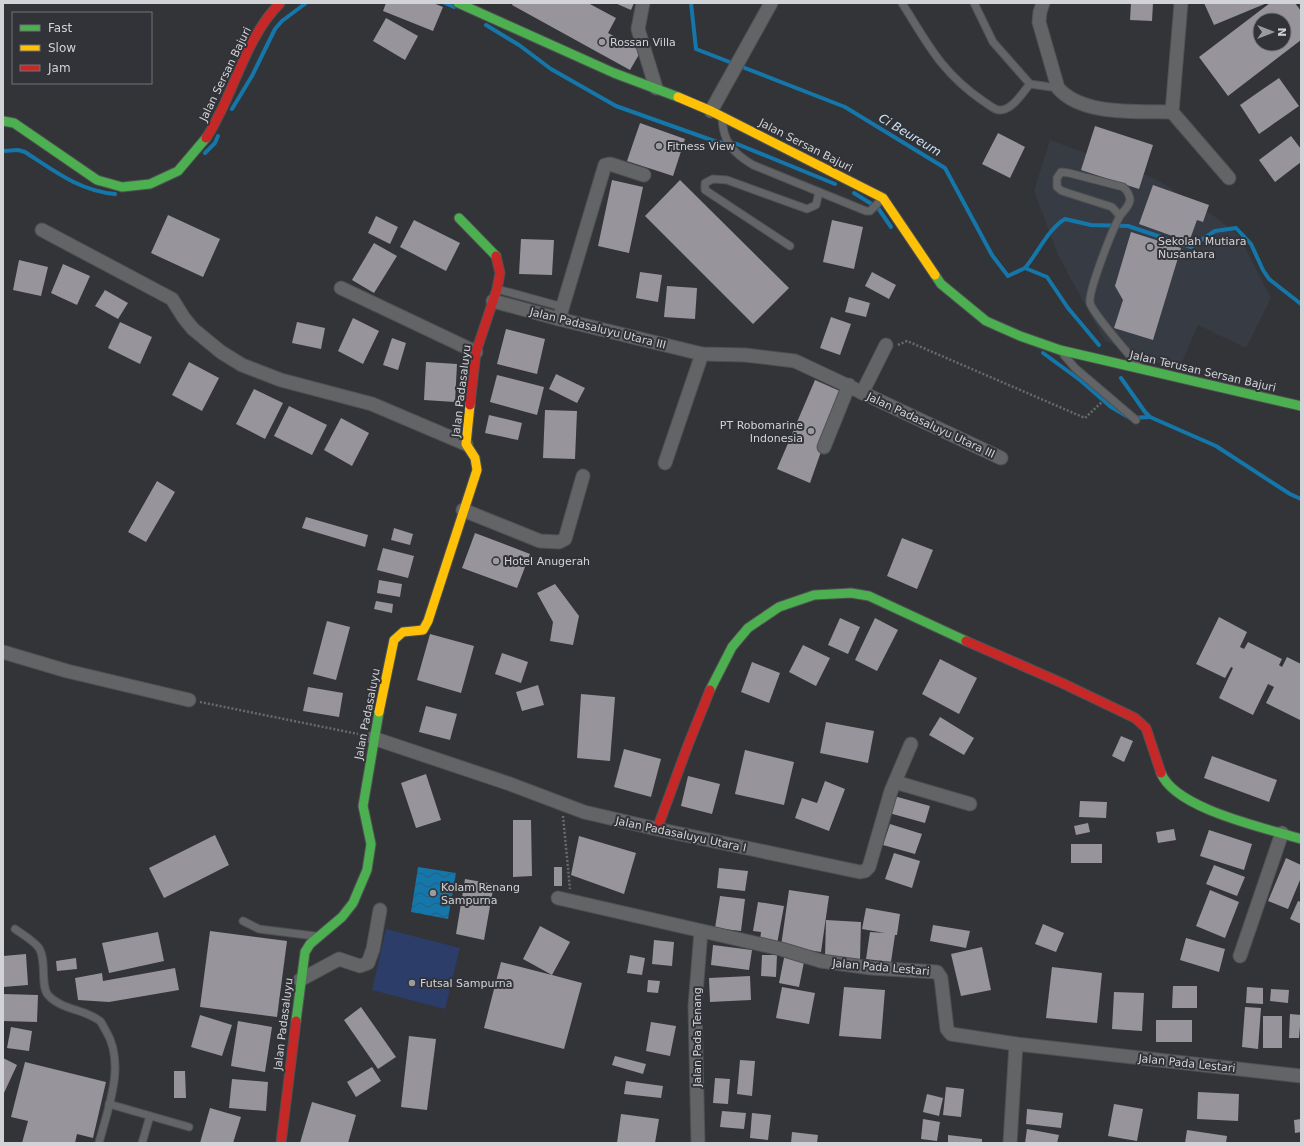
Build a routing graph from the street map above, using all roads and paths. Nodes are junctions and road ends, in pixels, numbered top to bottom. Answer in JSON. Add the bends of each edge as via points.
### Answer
{"nodes":[{"id":1,"x":280,"y":3,"type":"edge"},
{"id":2,"x":458,"y":3,"type":"edge"},
{"id":3,"x":643,"y":3,"type":"edge"},
{"id":4,"x":902,"y":3,"type":"edge"},
{"id":5,"x":974,"y":3,"type":"edge"},
{"id":6,"x":1043,"y":3,"type":"edge"},
{"id":7,"x":1180,"y":3,"type":"edge"},
{"id":8,"x":765,"y":6,"type":"edge"},
{"id":9,"x":1030,"y":84,"type":"junction"},
{"id":10,"x":656,"y":88,"type":"junction"},
{"id":11,"x":1058,"y":88,"type":"junction"},
{"id":12,"x":713,"y":112,"type":"junction"},
{"id":13,"x":1172,"y":112,"type":"junction"},
{"id":14,"x":3,"y":121,"type":"edge"},
{"id":15,"x":644,"y":174,"type":"dead end"},
{"id":16,"x":1229,"y":178,"type":"dead end"},
{"id":17,"x":820,"y":192,"type":"junction"},
{"id":18,"x":878,"y":203,"type":"junction"},
{"id":19,"x":1120,"y":216,"type":"junction"},
{"id":20,"x":459,"y":218,"type":"dead end"},
{"id":21,"x":42,"y":230,"type":"dead end"},
{"id":22,"x":790,"y":246,"type":"dead end"},
{"id":23,"x":341,"y":288,"type":"dead end"},
{"id":24,"x":495,"y":295,"type":"junction"},
{"id":25,"x":561,"y":313,"type":"junction"},
{"id":26,"x":886,"y":345,"type":"joint"},
{"id":27,"x":1060,"y":350,"type":"junction"},
{"id":28,"x":476,"y":352,"type":"junction"},
{"id":29,"x":702,"y":354,"type":"junction"},
{"id":30,"x":1100,"y":359,"type":"joint"},
{"id":31,"x":1140,"y":368,"type":"junction"},
{"id":32,"x":849,"y":385,"type":"junction"},
{"id":33,"x":862,"y":393,"type":"junction"},
{"id":34,"x":1108,"y":395,"type":"junction"},
{"id":35,"x":1301,"y":406,"type":"edge"},
{"id":36,"x":1136,"y":420,"type":"dead end"},
{"id":37,"x":466,"y":444,"type":"junction"},
{"id":38,"x":824,"y":447,"type":"dead end"},
{"id":39,"x":1001,"y":458,"type":"dead end"},
{"id":40,"x":665,"y":463,"type":"dead end"},
{"id":41,"x":583,"y":476,"type":"dead end"},
{"id":42,"x":463,"y":510,"type":"junction"},
{"id":43,"x":3,"y":652,"type":"edge"},
{"id":44,"x":190,"y":700,"type":"joint"},
{"id":45,"x":373,"y":738,"type":"junction"},
{"id":46,"x":911,"y":744,"type":"dead end"},
{"id":47,"x":895,"y":782,"type":"junction"},
{"id":48,"x":562,"y":804,"type":"junction"},
{"id":49,"x":970,"y":804,"type":"dead end"},
{"id":50,"x":657,"y":829,"type":"junction"},
{"id":51,"x":1282,"y":833,"type":"junction"},
{"id":52,"x":1301,"y":839,"type":"edge"},
{"id":53,"x":564,"y":900,"type":"joint"},
{"id":54,"x":380,"y":910,"type":"dead end"},
{"id":55,"x":243,"y":921,"type":"dead end"},
{"id":56,"x":15,"y":929,"type":"dead end"},
{"id":57,"x":700,"y":931,"type":"junction"},
{"id":58,"x":319,"y":936,"type":"junction"},
{"id":59,"x":1240,"y":956,"type":"dead end"},
{"id":60,"x":300,"y":980,"type":"junction"},
{"id":61,"x":1016,"y":1044,"type":"junction"},
{"id":62,"x":1301,"y":1076,"type":"edge"},
{"id":63,"x":109,"y":1104,"type":"junction"},
{"id":64,"x":150,"y":1116,"type":"junction"},
{"id":65,"x":189,"y":1127,"type":"dead end"},
{"id":66,"x":99,"y":1143,"type":"edge"},
{"id":67,"x":142,"y":1143,"type":"edge"},
{"id":68,"x":281,"y":1143,"type":"edge"},
{"id":69,"x":698,"y":1143,"type":"edge"},
{"id":70,"x":1010,"y":1143,"type":"edge"}],
"edges":[{"from":1,"to":14,"type":"street","name":"Jalan Sersan Bajuri","via":[[268,14],[248,50],[235,83],[209,134],[178,171],[150,184],[122,187],[96,180],[14,123]]},
{"from":2,"to":10,"type":"street","name":"Jalan Sersan Bajuri","via":[[614,73]]},
{"from":3,"to":10,"type":"street","via":[[638,28]]},
{"from":4,"to":9,"type":"lane","via":[[937,60],[966,90],[996,110],[1006,109]]},
{"from":5,"to":9,"type":"lane","via":[[993,42]]},
{"from":6,"to":11,"type":"street","via":[[1039,22]]},
{"from":7,"to":13,"type":"street"},
{"from":8,"to":12,"type":"street","via":[[722,88]]},
{"from":9,"to":11,"type":"lane"},
{"from":10,"to":12,"type":"street","name":"Jalan Sersan Bajuri"},
{"from":11,"to":13,"type":"street","via":[[1076,102],[1101,109]]},
{"from":12,"to":17,"type":"lane","via":[[730,147],[745,161]]},
{"from":12,"to":18,"type":"street","name":"Jalan Sersan Bajuri"},
{"from":13,"to":16,"type":"street"},
{"from":15,"to":25,"type":"street","via":[[610,164],[605,165]]},
{"from":17,"to":18,"type":"lane","via":[[866,212]]},
{"from":17,"to":22,"type":"lane","via":[[816,205],[807,209],[727,180],[713,179],[705,184],[705,190]]},
{"from":18,"to":27,"type":"street","name":"Jalan Sersan Bajuri","via":[[941,284],[986,320],[1020,336]]},
{"from":19,"to":19,"type":"lane","via":[[1112,207],[1062,191],[1056,186],[1058,175],[1061,172],[1069,173],[1124,187],[1130,199]]},
{"from":19,"to":31,"type":"lane","via":[[1090,292],[1090,303],[1099,318]]},
{"from":20,"to":24,"type":"street","name":"Jalan Padasaluyu","via":[[496,256],[500,273]]},
{"from":21,"to":37,"type":"street","via":[[172,299],[193,329],[220,352],[242,365],[281,380],[372,404]]},
{"from":23,"to":28,"type":"street"},
{"from":24,"to":25,"type":"street","name":"Jalan Padasaluyu Utara III"},
{"from":24,"to":28,"type":"street","name":"Jalan Padasaluyu"},
{"from":25,"to":29,"type":"street","name":"Jalan Padasaluyu Utara III"},
{"from":26,"to":33,"type":"street","name":"Jalan Padasaluyu Utara III"},
{"from":26,"to":34,"type":"path","via":[[897,346],[907,341],[1084,418]]},
{"from":27,"to":30,"type":"street","name":"Jalan Sersan Bajuri"},
{"from":27,"to":34,"type":"lane","via":[[1075,368]]},
{"from":28,"to":37,"type":"street","name":"Jalan Padasaluyu"},
{"from":29,"to":32,"type":"street","name":"Jalan Padasaluyu Utara III","via":[[745,355],[795,361]]},
{"from":29,"to":40,"type":"street"},
{"from":30,"to":31,"type":"street","name":"Jalan Terusan Sersan Bajuri"},
{"from":31,"to":35,"type":"street","name":"Jalan Terusan Sersan Bajuri"},
{"from":32,"to":33,"type":"street","name":"Jalan Padasaluyu Utara III"},
{"from":32,"to":38,"type":"street"},
{"from":33,"to":39,"type":"street","name":"Jalan Padasaluyu Utara III"},
{"from":34,"to":36,"type":"lane"},
{"from":37,"to":42,"type":"street","name":"Jalan Padasaluyu","via":[[475,458],[477,470]]},
{"from":41,"to":42,"type":"street","via":[[564,539],[559,542],[540,542]]},
{"from":42,"to":45,"type":"street","name":"Jalan Padasaluyu","via":[[428,621],[423,630],[401,632],[394,640]]},
{"from":43,"to":44,"type":"street","via":[[67,671]]},
{"from":44,"to":45,"type":"path"},
{"from":45,"to":48,"type":"street","name":"Jalan Padasaluyu Utara I"},
{"from":45,"to":58,"type":"street","name":"Jalan Padasaluyu","via":[[363,811],[371,844],[368,870],[354,903]]},
{"from":46,"to":47,"type":"street","name":"Jalan Padasaluyu Utara I"},
{"from":47,"to":49,"type":"street"},
{"from":47,"to":50,"type":"street","name":"Jalan Padasaluyu Utara I","via":[[869,867],[864,871],[853,871]]},
{"from":48,"to":50,"type":"street","name":"Jalan Padasaluyu Utara I","via":[[584,812]]},
{"from":48,"to":53,"type":"path"},
{"from":50,"to":51,"type":"street","via":[[691,733],[736,641],[763,616],[803,597],[825,593],[870,596],[954,636],[1088,694],[1134,718],[1143,724],[1161,774],[1167,785],[1177,794],[1216,811]]},
{"from":51,"to":52,"type":"street"},
{"from":51,"to":59,"type":"street"},
{"from":53,"to":57,"type":"street","name":"Jalan Pada Lestari"},
{"from":54,"to":60,"type":"street","via":[[368,963],[360,966],[339,959]]},
{"from":55,"to":58,"type":"lane","via":[[259,929]]},
{"from":56,"to":63,"type":"lane","via":[[39,948],[48,994],[57,1002],[100,1021],[110,1038],[116,1059],[114,1085]]},
{"from":57,"to":61,"type":"street","name":"Jalan Pada Lestari","via":[[781,949],[821,961],[871,968],[937,972],[941,978],[949,1033]]},
{"from":57,"to":69,"type":"street","name":"Jalan Pada Tenang","via":[[696,1006]]},
{"from":58,"to":60,"type":"street","name":"Jalan Padasaluyu","via":[[305,952]]},
{"from":60,"to":68,"type":"street","name":"Jalan Padasaluyu"},
{"from":61,"to":62,"type":"street","name":"Jalan Pada Lestari"},
{"from":61,"to":70,"type":"street"},
{"from":63,"to":64,"type":"lane"},
{"from":63,"to":66,"type":"lane"},
{"from":64,"to":65,"type":"lane"},
{"from":64,"to":67,"type":"lane"}]}
